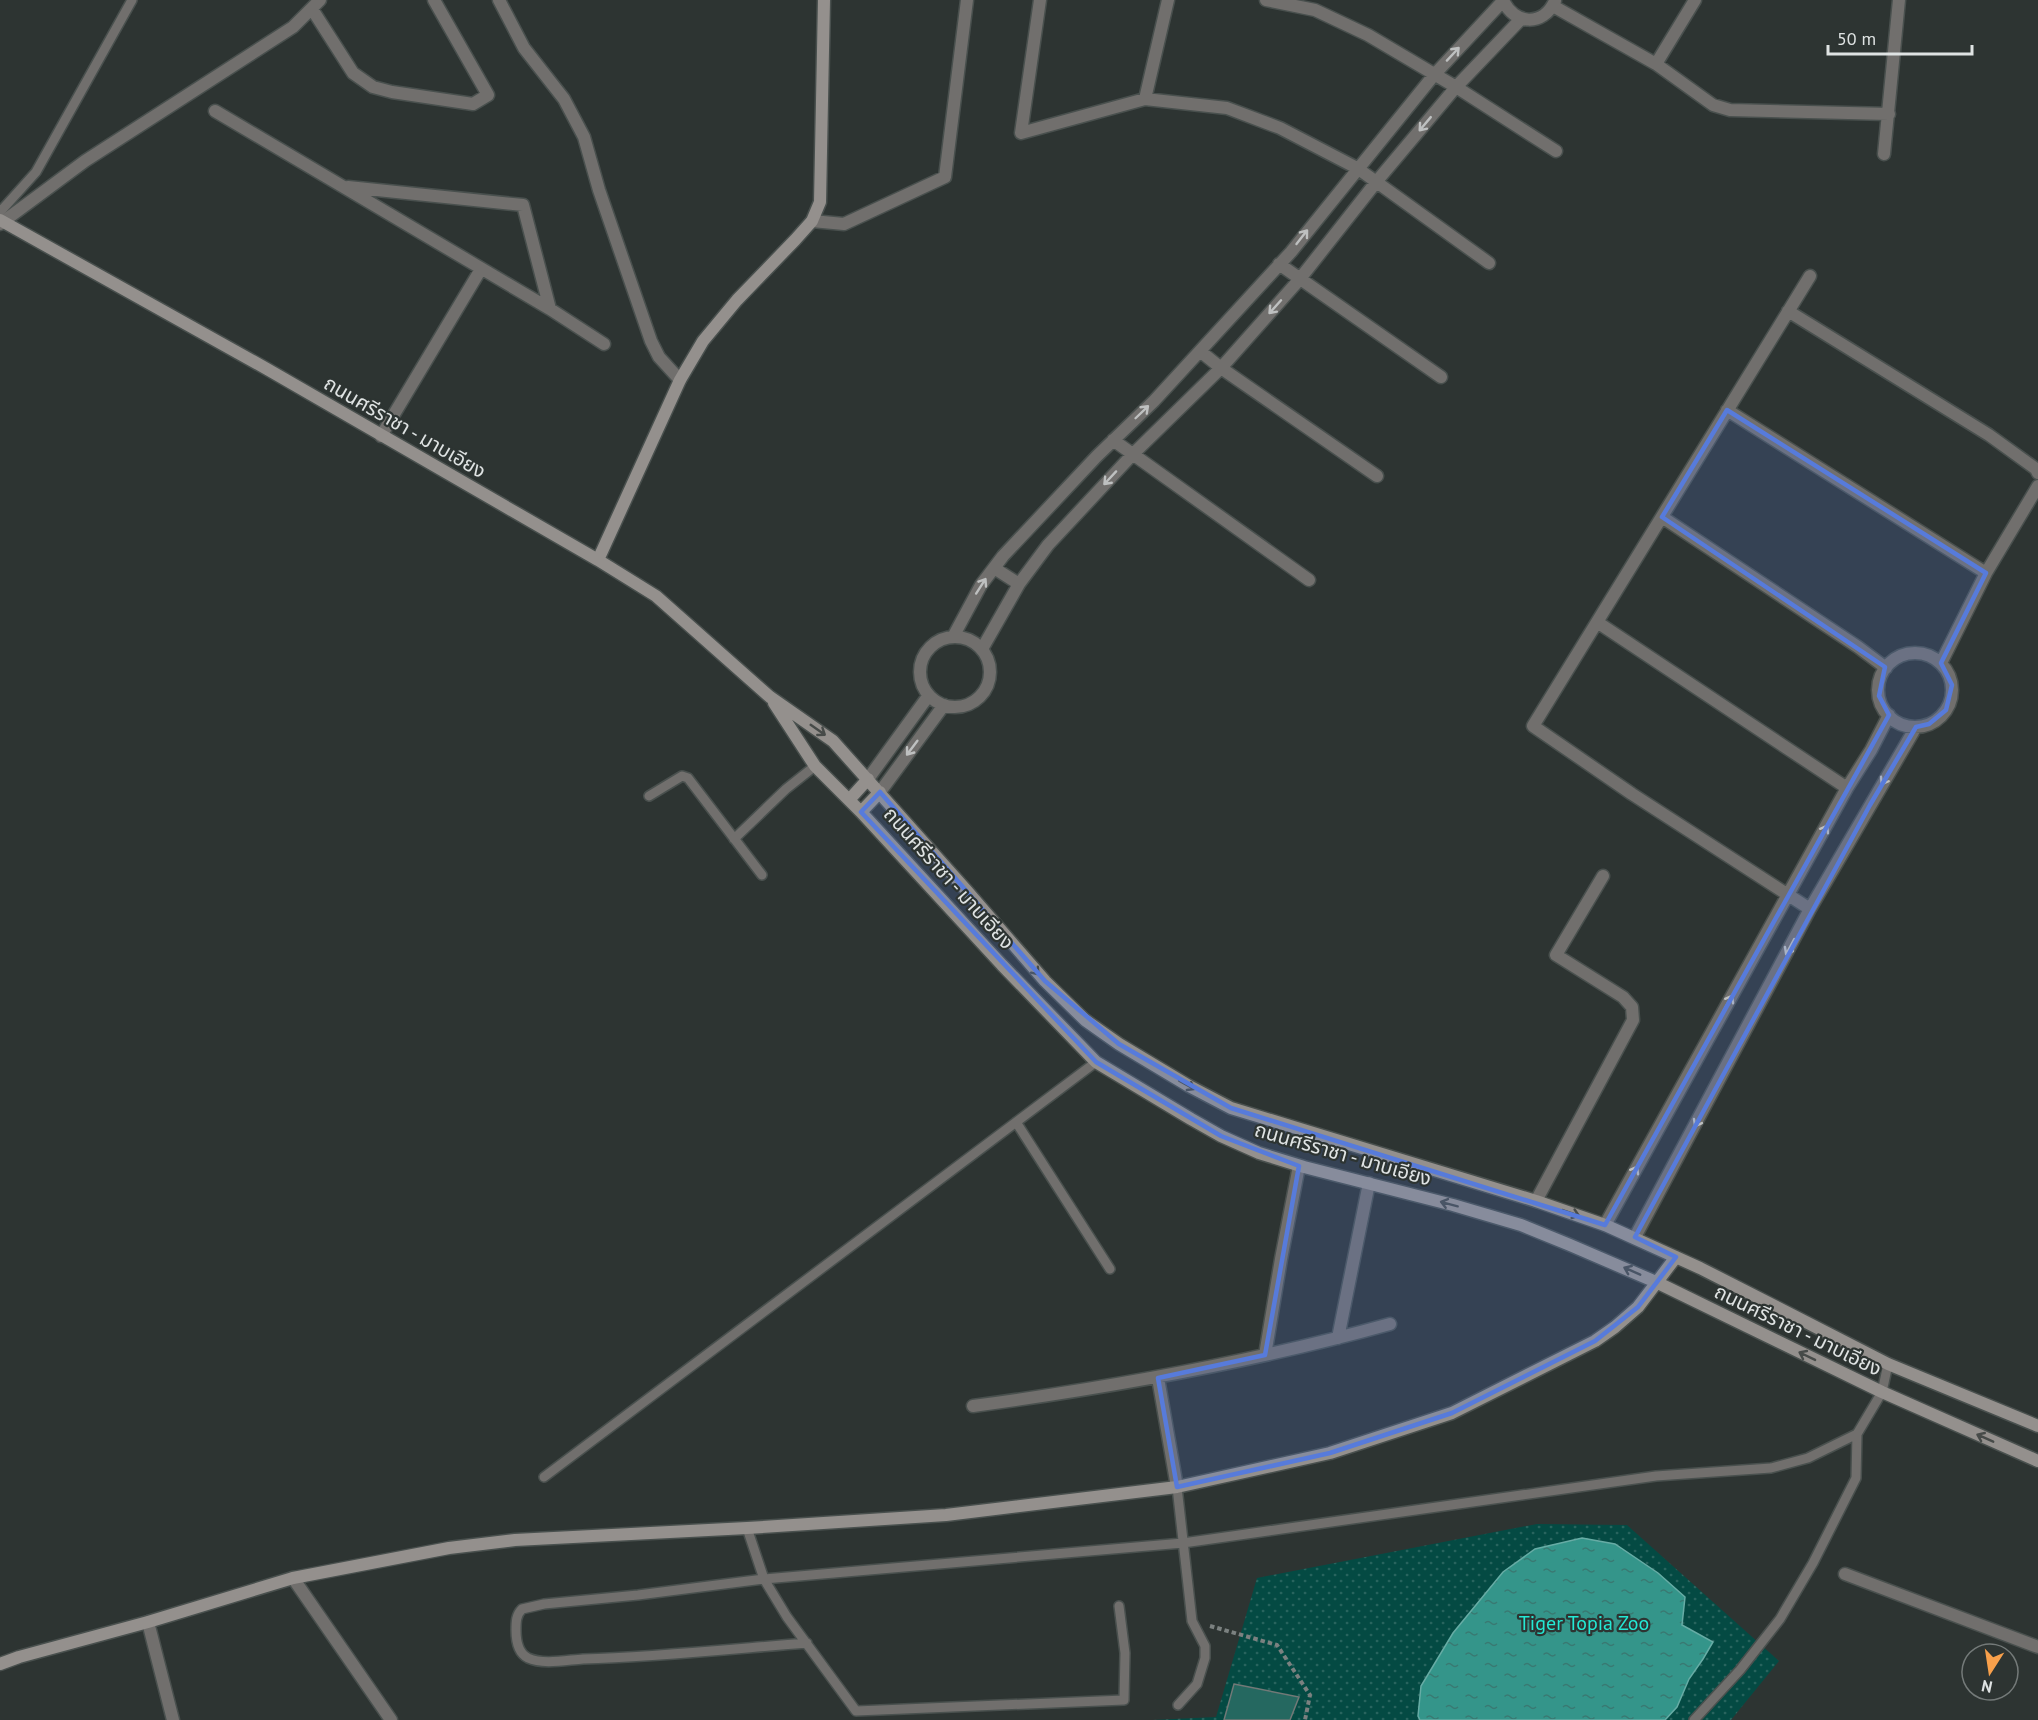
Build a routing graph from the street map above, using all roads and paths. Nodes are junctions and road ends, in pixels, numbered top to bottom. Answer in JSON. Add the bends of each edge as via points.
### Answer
{"nodes":[{"id":1,"x":132,"y":0,"type":"edge"},
{"id":2,"x":434,"y":0,"type":"edge"},
{"id":3,"x":498,"y":0,"type":"edge"},
{"id":4,"x":824,"y":0,"type":"edge"},
{"id":5,"x":967,"y":0,"type":"edge"},
{"id":6,"x":1040,"y":0,"type":"edge"},
{"id":7,"x":1168,"y":0,"type":"edge"},
{"id":8,"x":1266,"y":0,"type":"edge"},
{"id":9,"x":1503,"y":0,"type":"edge"},
{"id":10,"x":1695,"y":0,"type":"edge"},
{"id":11,"x":1899,"y":0,"type":"edge"},
{"id":12,"x":315,"y":3,"type":"edge"},
{"id":13,"x":1554,"y":3,"type":"edge"},
{"id":14,"x":1521,"y":19,"type":"junction"},
{"id":15,"x":1656,"y":64,"type":"junction"},
{"id":16,"x":1434,"y":75,"type":"junction"},
{"id":17,"x":1456,"y":87,"type":"junction"},
{"id":18,"x":1145,"y":99,"type":"junction"},
{"id":19,"x":215,"y":111,"type":"dead end"},
{"id":20,"x":1889,"y":114,"type":"junction"},
{"id":21,"x":1556,"y":151,"type":"dead end"},
{"id":22,"x":1884,"y":154,"type":"dead end"},
{"id":23,"x":1357,"y":168,"type":"junction"},
{"id":24,"x":1377,"y":181,"type":"junction"},
{"id":25,"x":342,"y":186,"type":"junction"},
{"id":26,"x":1,"y":220,"type":"edge"},
{"id":27,"x":812,"y":221,"type":"junction"},
{"id":28,"x":1489,"y":263,"type":"dead end"},
{"id":29,"x":1279,"y":264,"type":"junction"},
{"id":30,"x":481,"y":269,"type":"junction"},
{"id":31,"x":1810,"y":276,"type":"dead end"},
{"id":32,"x":1299,"y":280,"type":"junction"},
{"id":33,"x":550,"y":309,"type":"junction"},
{"id":34,"x":1788,"y":311,"type":"junction"},
{"id":35,"x":604,"y":344,"type":"dead end"},
{"id":36,"x":1200,"y":351,"type":"junction"},
{"id":37,"x":1221,"y":368,"type":"junction"},
{"id":38,"x":1441,"y":377,"type":"dead end"},
{"id":39,"x":680,"y":380,"type":"junction"},
{"id":40,"x":1727,"y":410,"type":"junction"},
{"id":41,"x":381,"y":436,"type":"junction"},
{"id":42,"x":1113,"y":440,"type":"junction"},
{"id":43,"x":1132,"y":454,"type":"junction"},
{"id":44,"x":2038,"y":473,"type":"edge"},
{"id":45,"x":1377,"y":476,"type":"dead end"},
{"id":46,"x":2038,"y":486,"type":"edge"},
{"id":47,"x":1662,"y":517,"type":"junction"},
{"id":48,"x":598,"y":561,"type":"junction"},
{"id":49,"x":994,"y":568,"type":"junction"},
{"id":50,"x":1986,"y":573,"type":"junction"},
{"id":51,"x":1309,"y":580,"type":"dead end"},
{"id":52,"x":1019,"y":584,"type":"junction"},
{"id":53,"x":1597,"y":622,"type":"junction"},
{"id":54,"x":953,"y":637,"type":"junction"},
{"id":55,"x":982,"y":649,"type":"junction"},
{"id":56,"x":1941,"y":663,"type":"junction"},
{"id":57,"x":1886,"y":668,"type":"junction"},
{"id":58,"x":929,"y":695,"type":"junction"},
{"id":59,"x":770,"y":697,"type":"junction"},
{"id":60,"x":945,"y":705,"type":"junction"},
{"id":61,"x":1889,"y":715,"type":"junction"},
{"id":62,"x":1916,"y":726,"type":"junction"},
{"id":63,"x":815,"y":766,"type":"junction"},
{"id":64,"x":868,"y":779,"type":"junction"},
{"id":65,"x":1847,"y":788,"type":"junction"},
{"id":66,"x":880,"y":792,"type":"junction"},
{"id":67,"x":649,"y":796,"type":"dead end"},
{"id":68,"x":849,"y":800,"type":"junction"},
{"id":69,"x":861,"y":812,"type":"junction"},
{"id":70,"x":734,"y":839,"type":"junction"},
{"id":71,"x":762,"y":875,"type":"dead end"},
{"id":72,"x":1603,"y":876,"type":"dead end"},
{"id":73,"x":1788,"y":894,"type":"junction"},
{"id":74,"x":1810,"y":909,"type":"junction"},
{"id":75,"x":1096,"y":1062,"type":"junction"},
{"id":76,"x":1016,"y":1122,"type":"junction"},
{"id":77,"x":1299,"y":1166,"type":"junction"},
{"id":78,"x":1369,"y":1183,"type":"junction"},
{"id":79,"x":1536,"y":1201,"type":"junction"},
{"id":80,"x":1605,"y":1225,"type":"junction"},
{"id":81,"x":1635,"y":1237,"type":"junction"},
{"id":82,"x":1676,"y":1257,"type":"junction"},
{"id":83,"x":1110,"y":1269,"type":"dead end"},
{"id":84,"x":1656,"y":1282,"type":"junction"},
{"id":85,"x":1390,"y":1324,"type":"dead end"},
{"id":86,"x":1338,"y":1338,"type":"junction"},
{"id":87,"x":1265,"y":1355,"type":"junction"},
{"id":88,"x":1888,"y":1364,"type":"junction"},
{"id":89,"x":1158,"y":1378,"type":"junction"},
{"id":90,"x":1882,"y":1392,"type":"junction"},
{"id":91,"x":973,"y":1406,"type":"dead end"},
{"id":92,"x":2038,"y":1426,"type":"edge"},
{"id":93,"x":1857,"y":1434,"type":"junction"},
{"id":94,"x":2038,"y":1461,"type":"edge"},
{"id":95,"x":544,"y":1477,"type":"dead end"},
{"id":96,"x":1177,"y":1487,"type":"junction"},
{"id":97,"x":747,"y":1528,"type":"junction"},
{"id":98,"x":1183,"y":1543,"type":"junction"},
{"id":99,"x":1845,"y":1574,"type":"dead end"},
{"id":100,"x":292,"y":1578,"type":"junction"},
{"id":101,"x":764,"y":1579,"type":"junction"},
{"id":102,"x":1119,"y":1606,"type":"dead end"},
{"id":103,"x":1192,"y":1621,"type":"junction"},
{"id":104,"x":148,"y":1622,"type":"junction"},
{"id":105,"x":807,"y":1643,"type":"junction"},
{"id":106,"x":2038,"y":1647,"type":"edge"},
{"id":107,"x":0,"y":1664,"type":"edge"},
{"id":108,"x":1178,"y":1706,"type":"dead end"},
{"id":109,"x":857,"y":1716,"type":"edge"},
{"id":110,"x":172,"y":1720,"type":"edge"},
{"id":111,"x":391,"y":1720,"type":"edge"},
{"id":112,"x":1305,"y":1720,"type":"edge"},
{"id":113,"x":1694,"y":1720,"type":"edge"}],
"edges":[{"from":1,"to":26,"type":"lane","via":[[36,172]]},
{"from":2,"to":12,"type":"street","via":[[488,95],[473,104],[373,87],[353,74]]},
{"from":3,"to":39,"type":"street","via":[[584,136],[651,341],[659,357]]},
{"from":4,"to":27,"type":"main road","via":[[820,202]]},
{"from":5,"to":27,"type":"street","via":[[945,177],[844,224]]},
{"from":6,"to":18,"type":"street","via":[[1021,132]]},
{"from":7,"to":18,"type":"street"},
{"from":8,"to":16,"type":"street","via":[[1315,10],[1368,35]]},
{"from":9,"to":14,"type":"street"},
{"from":16,"to":9,"type":"street","one_way":true},
{"from":10,"to":15,"type":"street"},
{"from":11,"to":20,"type":"street"},
{"from":12,"to":26,"type":"street","via":[[293,27]]},
{"from":13,"to":14,"type":"street","via":[[1539,18]]},
{"from":13,"to":15,"type":"street"},
{"from":14,"to":17,"type":"street"},
{"from":15,"to":20,"type":"street","via":[[1713,105],[1730,110]]},
{"from":16,"to":17,"type":"street"},
{"from":16,"to":23,"type":"street"},
{"from":17,"to":21,"type":"street"},
{"from":17,"to":24,"type":"street","one_way":true},
{"from":18,"to":23,"type":"street","via":[[1227,108],[1280,128]]},
{"from":19,"to":25,"type":"street"},
{"from":20,"to":22,"type":"street"},
{"from":23,"to":24,"type":"street"},
{"from":29,"to":23,"type":"street","one_way":true},
{"from":24,"to":28,"type":"street"},
{"from":24,"to":32,"type":"street"},
{"from":25,"to":30,"type":"street"},
{"from":25,"to":33,"type":"street","via":[[523,205]]},
{"from":26,"to":41,"type":"main road","name":"ถนนศรีราชา - มาบเอียง"},
{"from":27,"to":39,"type":"main road","via":[[737,300],[703,341]]},
{"from":29,"to":32,"type":"street"},
{"from":29,"to":36,"type":"street"},
{"from":30,"to":33,"type":"street"},
{"from":30,"to":41,"type":"street"},
{"from":31,"to":34,"type":"street"},
{"from":32,"to":37,"type":"street","one_way":true},
{"from":32,"to":38,"type":"street"},
{"from":33,"to":35,"type":"street"},
{"from":34,"to":40,"type":"street"},
{"from":34,"to":44,"type":"street","via":[[1989,435]]},
{"from":36,"to":37,"type":"street"},
{"from":42,"to":36,"type":"street","one_way":true},
{"from":37,"to":43,"type":"street"},
{"from":37,"to":45,"type":"street"},
{"from":39,"to":48,"type":"main road"},
{"from":40,"to":47,"type":"street"},
{"from":40,"to":50,"type":"street"},
{"from":41,"to":48,"type":"main road","name":"ถนนศรีราชา - มาบเอียง"},
{"from":42,"to":43,"type":"street"},
{"from":42,"to":49,"type":"street"},
{"from":43,"to":51,"type":"street"},
{"from":43,"to":52,"type":"street","one_way":true,"via":[[1048,545]]},
{"from":46,"to":50,"type":"street"},
{"from":47,"to":53,"type":"street"},
{"from":47,"to":57,"type":"street"},
{"from":48,"to":59,"type":"main road","name":"ถนนศรีราชา - มาบเอียง","via":[[656,596]]},
{"from":49,"to":52,"type":"street"},
{"from":54,"to":49,"type":"street","one_way":true},
{"from":50,"to":56,"type":"street"},
{"from":52,"to":55,"type":"street"},
{"from":53,"to":65,"type":"street"},
{"from":53,"to":73,"type":"street","via":[[1533,726]]},
{"from":54,"to":55,"type":"street","via":[[974,642]]},
{"from":54,"to":58,"type":"street","via":[[942,639],[925,653],[920,675]]},
{"from":55,"to":60,"type":"street","via":[[990,668],[986,689],[971,703]]},
{"from":56,"to":57,"type":"street","via":[[1930,656],[1910,653]]},
{"from":56,"to":62,"type":"street","via":[[1952,685],[1951,698],[1940,717]]},
{"from":57,"to":61,"type":"street","via":[[1879,683],[1879,696]]},
{"from":58,"to":60,"type":"street"},
{"from":58,"to":64,"type":"street"},
{"from":59,"to":63,"type":"main road","name":"ถนนศรีราชา - มาบเอียง"},
{"from":59,"to":64,"type":"main road","name":"ถนนศรีราชา - มาบเอียง","one_way":true,"via":[[833,741]]},
{"from":60,"to":66,"type":"street","one_way":true},
{"from":61,"to":62,"type":"street","via":[[1903,724]]},
{"from":61,"to":65,"type":"street"},
{"from":62,"to":74,"type":"street","one_way":true},
{"from":63,"to":68,"type":"main road","name":"ถนนศรีราชา - มาบเอียง"},
{"from":63,"to":70,"type":"lane"},
{"from":64,"to":66,"type":"main road","name":"ถนนศรีราชา - มาบเอียง"},
{"from":64,"to":68,"type":"main road"},
{"from":73,"to":65,"type":"street","one_way":true},
{"from":66,"to":69,"type":"main road"},
{"from":66,"to":79,"type":"main road","name":"ถนนศรีราชา - มาบเอียง","one_way":true,"via":[[1044,981],[1085,1020],[1119,1044],[1232,1108]]},
{"from":67,"to":70,"type":"lane","via":[[685,776]]},
{"from":68,"to":69,"type":"main road","name":"ถนนศรีราชา - มาบเอียง"},
{"from":69,"to":75,"type":"main road","name":"ถนนศรีราชา - มาบเอียง"},
{"from":70,"to":71,"type":"lane"},
{"from":72,"to":79,"type":"street","via":[[1556,955],[1623,998],[1632,1007],[1633,1020]]},
{"from":73,"to":74,"type":"street"},
{"from":80,"to":73,"type":"street","one_way":true},
{"from":74,"to":81,"type":"street","one_way":true},
{"from":75,"to":76,"type":"lane"},
{"from":75,"to":77,"type":"main road","name":"ถนนศรีราชา - มาบเอียง","via":[[1221,1136]]},
{"from":76,"to":83,"type":"lane"},
{"from":76,"to":95,"type":"lane"},
{"from":77,"to":78,"type":"main road","name":"ถนนศรีราชา - มาบเอียง"},
{"from":77,"to":87,"type":"street"},
{"from":84,"to":78,"type":"main road","name":"ถนนศรีราชา - มาบเอียง","one_way":true,"via":[[1521,1225]]},
{"from":78,"to":86,"type":"street"},
{"from":79,"to":80,"type":"main road","name":"ถนนศรีราชา - มาบเอียง","one_way":true},
{"from":80,"to":81,"type":"main road","name":"ถนนศรีราชา - มาบเอียง"},
{"from":81,"to":82,"type":"main road","name":"ถนนศรีราชา - มาบเอียง"},
{"from":82,"to":84,"type":"main road"},
{"from":82,"to":88,"type":"main road","name":"ถนนศรีราชา - มาบเอียง"},
{"from":90,"to":84,"type":"main road","name":"ถนนศรีราชา - มาบเอียง","one_way":true},
{"from":84,"to":96,"type":"main road","via":[[1638,1307],[1595,1341],[1452,1413],[1330,1454]]},
{"from":85,"to":86,"type":"street"},
{"from":86,"to":87,"type":"street"},
{"from":87,"to":89,"type":"street"},
{"from":88,"to":90,"type":"lane"},
{"from":88,"to":92,"type":"main road","name":"ถนนศรีราชา - มาบเอียง"},
{"from":89,"to":91,"type":"street"},
{"from":89,"to":96,"type":"street"},
{"from":90,"to":93,"type":"lane"},
{"from":94,"to":90,"type":"main road","name":"ถนนศรีราชา - มาบเอียง","one_way":true},
{"from":93,"to":98,"type":"lane","via":[[1808,1458],[1771,1468],[1656,1476]]},
{"from":93,"to":113,"type":"lane","via":[[1856,1478],[1814,1563],[1780,1619]]},
{"from":96,"to":97,"type":"main road","via":[[946,1515]]},
{"from":96,"to":98,"type":"lane"},
{"from":97,"to":100,"type":"main road","via":[[515,1540],[450,1548]]},
{"from":97,"to":101,"type":"lane"},
{"from":98,"to":101,"type":"lane"},
{"from":98,"to":103,"type":"lane"},
{"from":99,"to":106,"type":"street"},
{"from":100,"to":104,"type":"main road"},
{"from":100,"to":111,"type":"street"},
{"from":101,"to":105,"type":"lane"},
{"from":101,"to":105,"type":"lane","via":[[529,1606],[517,1616],[517,1645],[526,1657],[543,1661]]},
{"from":102,"to":109,"type":"lane","via":[[1125,1653],[1124,1700]]},
{"from":103,"to":108,"type":"lane","via":[[1205,1646],[1205,1658],[1197,1684]]},
{"from":103,"to":112,"type":"path","via":[[1277,1645],[1310,1695]]},
{"from":104,"to":107,"type":"main road"},
{"from":104,"to":110,"type":"street"},
{"from":105,"to":109,"type":"lane"}]}
